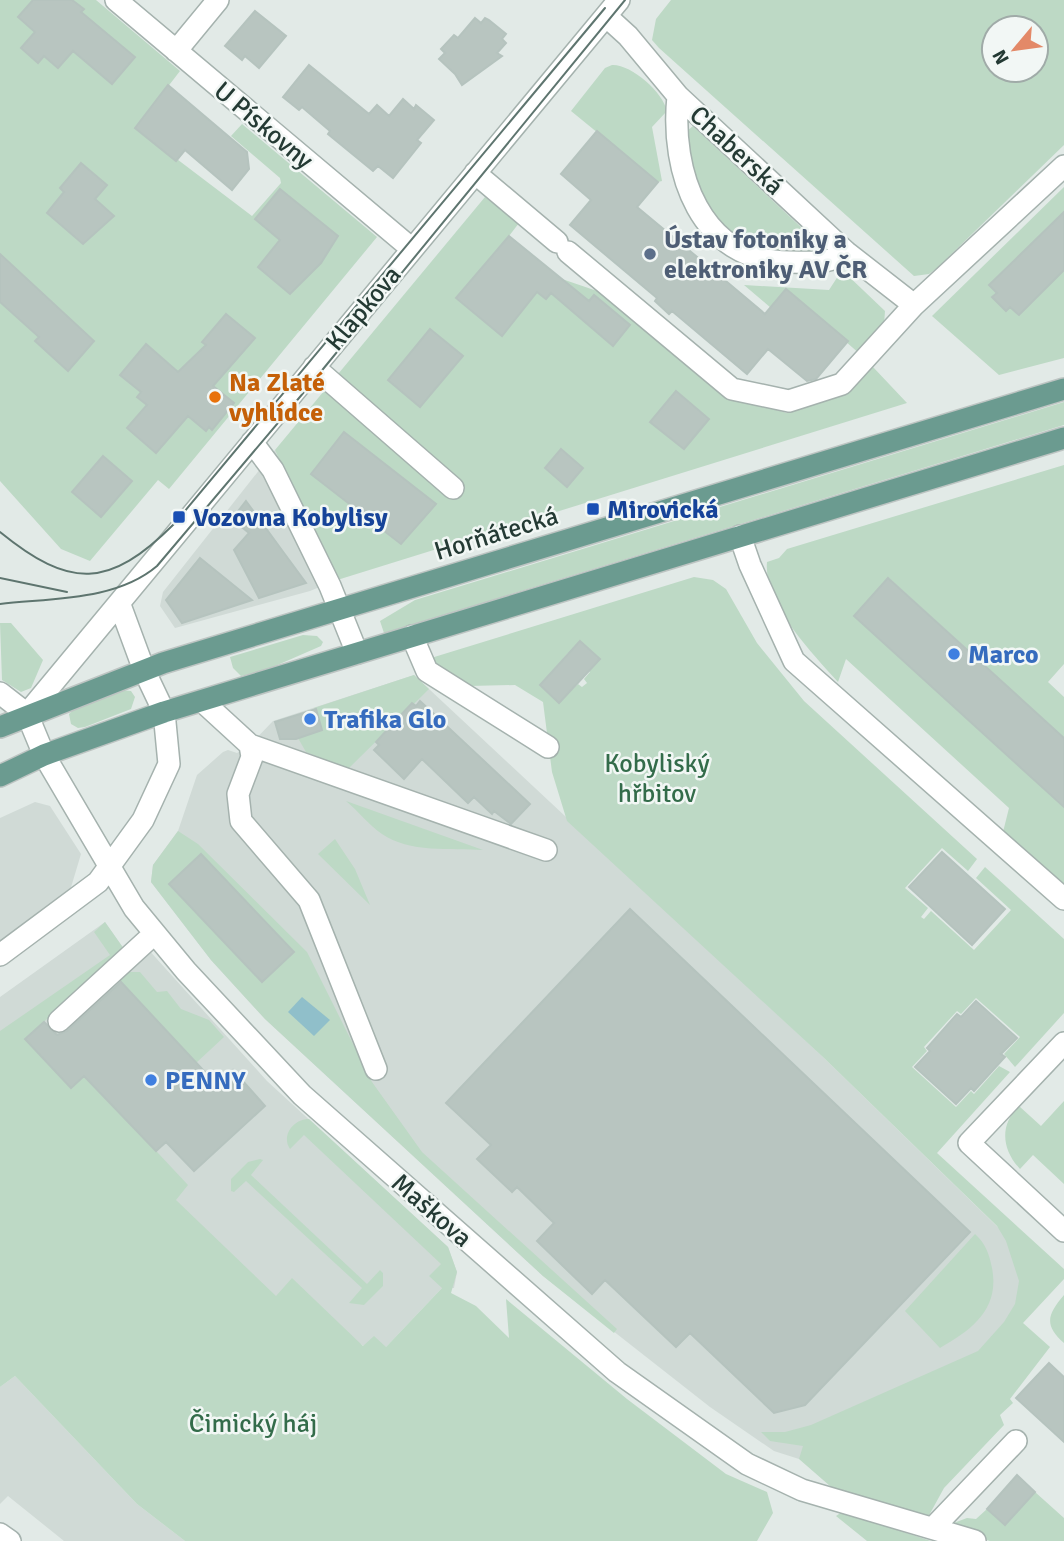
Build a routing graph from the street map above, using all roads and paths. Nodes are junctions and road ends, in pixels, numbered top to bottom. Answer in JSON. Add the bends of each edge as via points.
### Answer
{"nodes":[{"id":1,"x":116,"y":0,"type":"edge"},
{"id":2,"x":218,"y":0,"type":"edge"},
{"id":3,"x":612,"y":8,"type":"edge"},
{"id":4,"x":176,"y":51,"type":"junction"},
{"id":5,"x":678,"y":96,"type":"junction"},
{"id":6,"x":1064,"y":166,"type":"edge"},
{"id":7,"x":475,"y":173,"type":"junction"},
{"id":8,"x":412,"y":249,"type":"junction"},
{"id":9,"x":846,"y":252,"type":"junction"},
{"id":10,"x":914,"y":305,"type":"junction"},
{"id":11,"x":314,"y":367,"type":"junction"},
{"id":12,"x":1064,"y":389,"type":"edge"},
{"id":13,"x":1064,"y":438,"type":"edge"},
{"id":14,"x":252,"y":442,"type":"junction"},
{"id":15,"x":453,"y":488,"type":"dead end"},
{"id":16,"x":740,"y":536,"type":"junction"},
{"id":17,"x":120,"y":605,"type":"junction"},
{"id":18,"x":340,"y":610,"type":"junction"},
{"id":19,"x":412,"y":636,"type":"junction"},
{"id":20,"x":357,"y":653,"type":"junction"},
{"id":21,"x":144,"y":670,"type":"junction"},
{"id":22,"x":0,"y":693,"type":"edge"},
{"id":23,"x":202,"y":701,"type":"junction"},
{"id":24,"x":164,"y":712,"type":"junction"},
{"id":25,"x":27,"y":714,"type":"junction"},
{"id":26,"x":0,"y":727,"type":"edge"},
{"id":27,"x":250,"y":746,"type":"junction"},
{"id":28,"x":548,"y":747,"type":"dead end"},
{"id":29,"x":44,"y":755,"type":"junction"},
{"id":30,"x":0,"y":776,"type":"edge"},
{"id":31,"x":546,"y":850,"type":"dead end"},
{"id":32,"x":110,"y":868,"type":"junction"},
{"id":33,"x":1064,"y":899,"type":"edge"},
{"id":34,"x":154,"y":934,"type":"junction"},
{"id":35,"x":0,"y":954,"type":"edge"},
{"id":36,"x":59,"y":1021,"type":"dead end"},
{"id":37,"x":1064,"y":1042,"type":"edge"},
{"id":38,"x":376,"y":1069,"type":"dead end"},
{"id":39,"x":1064,"y":1231,"type":"edge"},
{"id":40,"x":1016,"y":1440,"type":"dead end"},
{"id":41,"x":933,"y":1528,"type":"junction"},
{"id":42,"x":0,"y":1534,"type":"edge"},
{"id":43,"x":10,"y":1541,"type":"edge"},
{"id":44,"x":975,"y":1541,"type":"edge"}],
"edges":[{"from":1,"to":4,"type":"street","name":"U Pískovny"},
{"from":2,"to":4,"type":"street"},
{"from":3,"to":5,"type":"street","name":"Chaberská","via":[[628,36]]},
{"from":3,"to":7,"type":"street","name":"Klapkova"},
{"from":4,"to":8,"type":"street","name":"U Pískovny"},
{"from":5,"to":9,"type":"street","name":"Chaberská"},
{"from":5,"to":9,"type":"street","via":[[680,154],[687,188],[699,214],[720,236],[747,255],[768,262],[819,263]]},
{"from":6,"to":10,"type":"street"},
{"from":7,"to":8,"type":"street","name":"Klapkova"},
{"from":7,"to":10,"type":"street","via":[[732,390],[789,401],[842,384]]},
{"from":8,"to":11,"type":"street","name":"Klapkova"},
{"from":9,"to":10,"type":"street","name":"Chaberská"},
{"from":11,"to":14,"type":"street","name":"Klapkova"},
{"from":11,"to":15,"type":"street"},
{"from":12,"to":18,"type":"main road","name":"Horňátecká"},
{"from":13,"to":16,"type":"main road"},
{"from":14,"to":17,"type":"street","name":"Klapkova"},
{"from":14,"to":18,"type":"street","via":[[273,470]]},
{"from":16,"to":19,"type":"main road"},
{"from":16,"to":33,"type":"street","via":[[794,661]]},
{"from":17,"to":21,"type":"street"},
{"from":17,"to":25,"type":"street","name":"Klapkova"},
{"from":18,"to":20,"type":"street"},
{"from":18,"to":21,"type":"main road","name":"Horňátecká"},
{"from":19,"to":20,"type":"main road"},
{"from":19,"to":28,"type":"street","via":[[427,671]]},
{"from":20,"to":23,"type":"main road"},
{"from":21,"to":24,"type":"street"},
{"from":21,"to":25,"type":"main road","name":"Horňátecká"},
{"from":22,"to":25,"type":"street"},
{"from":23,"to":24,"type":"main road"},
{"from":23,"to":27,"type":"street"},
{"from":24,"to":29,"type":"main road"},
{"from":24,"to":32,"type":"street","via":[[169,764],[143,820]]},
{"from":25,"to":26,"type":"main road","name":"Horňátecká"},
{"from":25,"to":29,"type":"street"},
{"from":27,"to":31,"type":"street"},
{"from":27,"to":38,"type":"street","via":[[252,757],[238,794],[241,821],[309,900]]},
{"from":29,"to":30,"type":"main road"},
{"from":29,"to":32,"type":"street","name":"Maškova"},
{"from":32,"to":34,"type":"street","name":"Maškova"},
{"from":32,"to":35,"type":"street","via":[[97,883]]},
{"from":34,"to":36,"type":"street"},
{"from":34,"to":41,"type":"street","name":"Maškova","via":[[302,1095],[617,1372],[747,1464],[802,1490]]},
{"from":37,"to":39,"type":"street","via":[[969,1143]]},
{"from":40,"to":41,"type":"street"},
{"from":41,"to":44,"type":"street","name":"Maškova"},
{"from":42,"to":43,"type":"street"}]}
